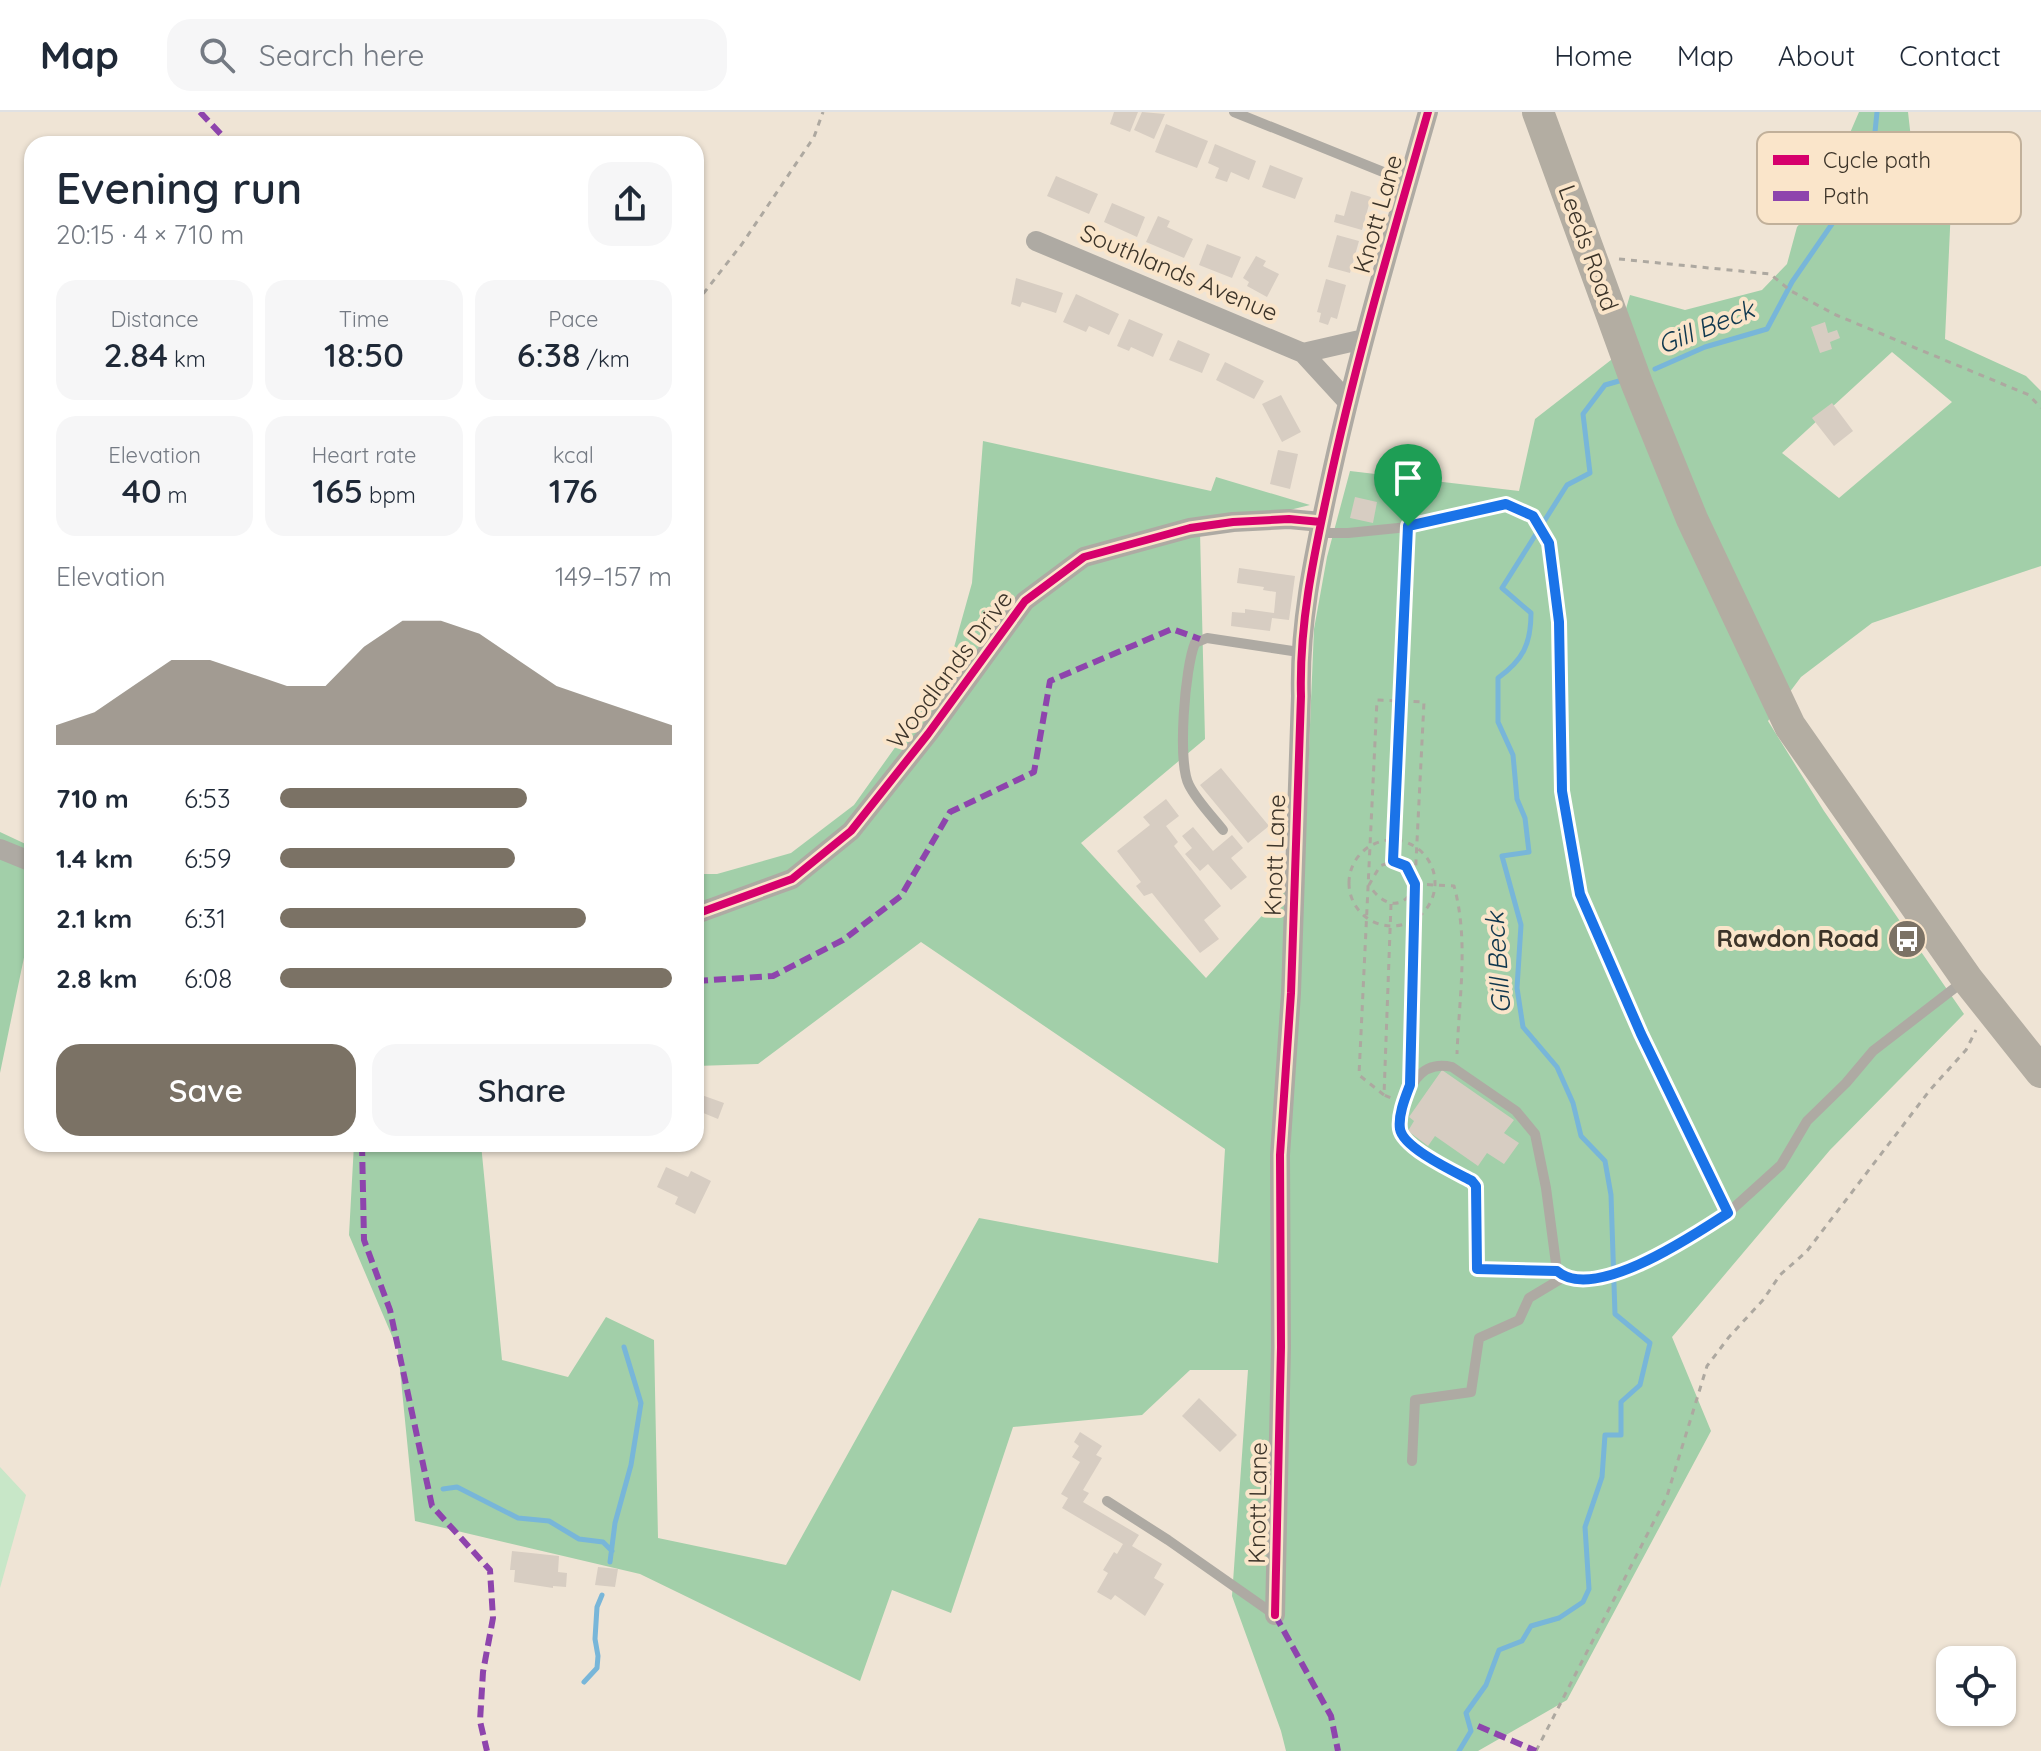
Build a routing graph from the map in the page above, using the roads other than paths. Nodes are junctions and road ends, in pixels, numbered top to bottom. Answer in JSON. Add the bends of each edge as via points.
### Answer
{"nodes":[{"id":1,"x":1234,"y":112,"type":"edge"},
{"id":2,"x":1428,"y":112,"type":"edge"},
{"id":3,"x":1538,"y":112,"type":"edge"},
{"id":4,"x":1408,"y":182,"type":"junction"},
{"id":5,"x":1036,"y":241,"type":"dead end"},
{"id":6,"x":1364,"y":339,"type":"junction"},
{"id":7,"x":1303,"y":353,"type":"junction"},
{"id":8,"x":1347,"y":401,"type":"junction"},
{"id":9,"x":1320,"y":527,"type":"junction"},
{"id":10,"x":1299,"y":652,"type":"junction"},
{"id":11,"x":1223,"y":830,"type":"dead end"},
{"id":12,"x":0,"y":849,"type":"edge"},
{"id":13,"x":24,"y":859,"type":"edge"},
{"id":14,"x":704,"y":911,"type":"edge"},
{"id":15,"x":1967,"y":979,"type":"junction"},
{"id":16,"x":2041,"y":1072,"type":"edge"},
{"id":17,"x":1728,"y":1213,"type":"junction"},
{"id":18,"x":1560,"y":1274,"type":"junction"},
{"id":19,"x":1412,"y":1461,"type":"dead end"},
{"id":20,"x":1107,"y":1501,"type":"dead end"},
{"id":21,"x":1275,"y":1615,"type":"joint"}],
"edges":[{"from":1,"to":4,"type":"lane"},
{"from":2,"to":4,"type":"street","name":"Knott Lane"},
{"from":3,"to":15,"type":"main road","name":"Leeds Road","via":[[1692,519],[1790,726]]},
{"from":4,"to":6,"type":"street","name":"Knott Lane"},
{"from":5,"to":7,"type":"street","name":"Southlands Avenue"},
{"from":6,"to":7,"type":"street"},
{"from":6,"to":8,"type":"street","name":"Knott Lane"},
{"from":7,"to":8,"type":"street","name":"Southlands Avenue"},
{"from":8,"to":9,"type":"street","name":"Knott Lane"},
{"from":9,"to":10,"type":"street","name":"Knott Lane"},
{"from":9,"to":14,"type":"street","name":"Woodlands Drive","via":[[1289,519],[1190,528],[1084,557],[1025,601],[851,831],[792,879]]},
{"from":9,"to":17,"type":"lane","via":[[1348,533],[1408,526],[1506,504],[1533,516],[1549,543],[1559,622],[1562,791],[1580,894]]},
{"from":10,"to":11,"type":"lane","via":[[1207,638],[1195,643],[1182,763],[1188,785]]},
{"from":10,"to":21,"type":"street","name":"Knott Lane","via":[[1291,993],[1280,1155]]},
{"from":12,"to":13,"type":"street"},
{"from":15,"to":16,"type":"main road"},
{"from":15,"to":17,"type":"lane","via":[[1873,1051],[1807,1121],[1781,1165]]},
{"from":17,"to":18,"type":"lane","via":[[1667,1252],[1602,1278],[1582,1282]]},
{"from":18,"to":18,"type":"lane","via":[[1535,1134],[1516,1111],[1456,1069],[1442,1064],[1418,1074],[1403,1103],[1400,1130],[1427,1156],[1476,1186],[1477,1269]]},
{"from":18,"to":19,"type":"lane","via":[[1529,1298],[1519,1320],[1479,1338],[1471,1392],[1415,1400]]},
{"from":20,"to":21,"type":"lane"}]}
